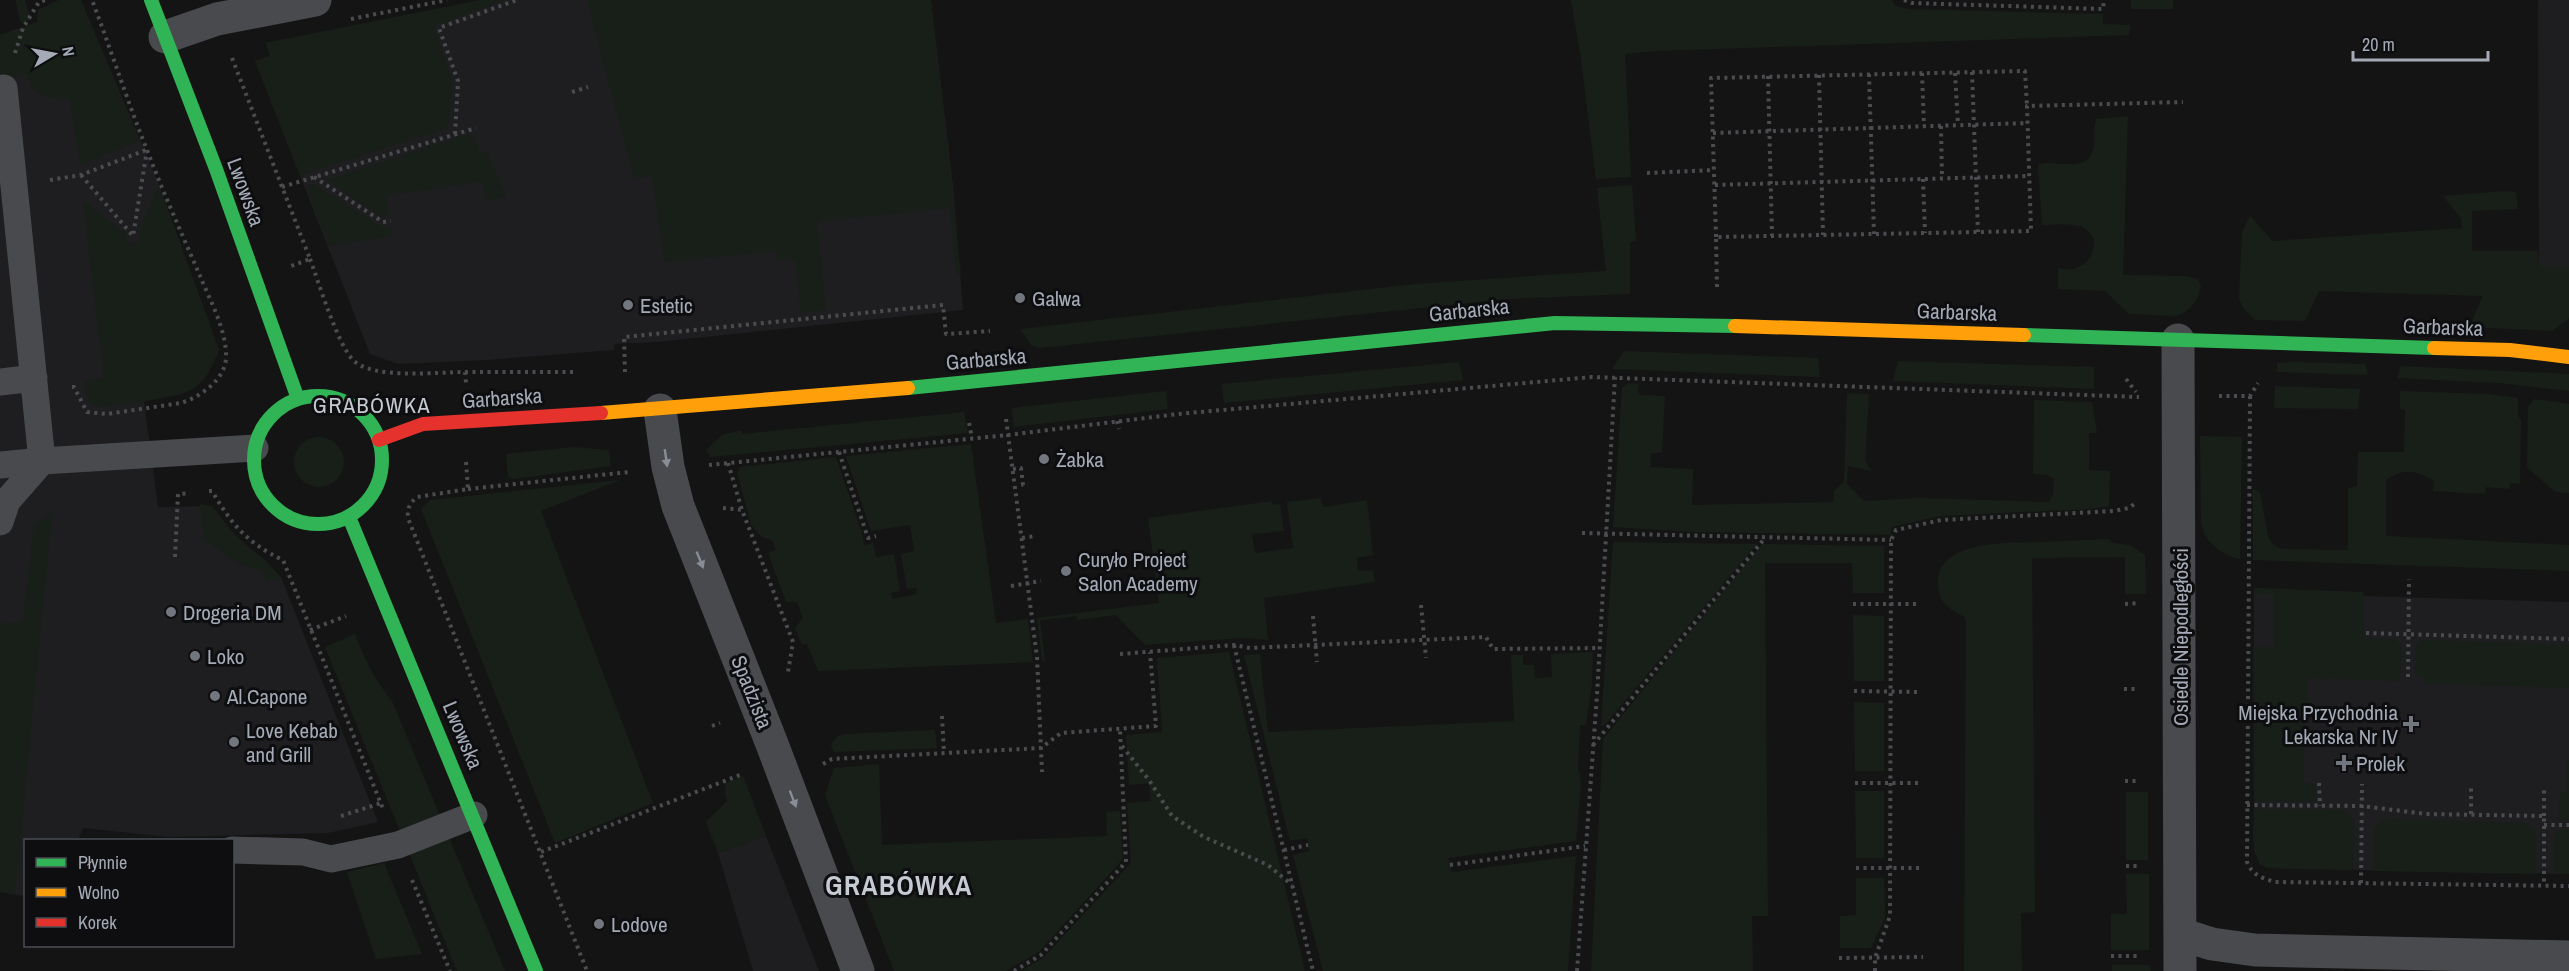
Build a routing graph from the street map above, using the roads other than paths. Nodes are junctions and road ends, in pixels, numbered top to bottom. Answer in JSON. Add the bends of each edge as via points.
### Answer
{"nodes":[{"id":1,"x":151,"y":0,"type":"edge"},
{"id":2,"x":315,"y":0,"type":"edge"},
{"id":3,"x":165,"y":37,"type":"junction"},
{"id":4,"x":4,"y":88,"type":"road end"},
{"id":5,"x":2178,"y":340,"type":"junction"},
{"id":6,"x":2569,"y":357,"type":"edge"},
{"id":7,"x":34,"y":378,"type":"junction"},
{"id":8,"x":0,"y":382,"type":"edge"},
{"id":9,"x":298,"y":399,"type":"junction"},
{"id":10,"x":660,"y":410,"type":"junction"},
{"id":11,"x":379,"y":440,"type":"junction"},
{"id":12,"x":255,"y":448,"type":"junction"},
{"id":13,"x":42,"y":461,"type":"junction"},
{"id":14,"x":0,"y":465,"type":"edge"},
{"id":15,"x":349,"y":517,"type":"junction"},
{"id":16,"x":0,"y":522,"type":"edge"},
{"id":17,"x":474,"y":815,"type":"junction"},
{"id":18,"x":234,"y":850,"type":"edge"},
{"id":19,"x":2180,"y":934,"type":"junction"},
{"id":20,"x":2569,"y":957,"type":"edge"},
{"id":21,"x":2443,"y":962,"type":"edge"},
{"id":22,"x":536,"y":971,"type":"edge"},
{"id":23,"x":858,"y":971,"type":"edge"},
{"id":24,"x":2180,"y":971,"type":"edge"}],
"edges":[{"from":1,"to":3,"type":"street","name":"Lwowska"},
{"from":2,"to":3,"type":"street","via":[[217,19]]},
{"from":3,"to":9,"type":"street","name":"Lwowska"},
{"from":4,"to":7,"type":"lane"},
{"from":5,"to":6,"type":"street","name":"Garbarska","via":[[2510,350]]},
{"from":5,"to":10,"type":"street","name":"Garbarska","via":[[1555,323]]},
{"from":5,"to":19,"type":"street","name":"Osiedle Niepodległości"},
{"from":7,"to":8,"type":"lane"},
{"from":7,"to":13,"type":"lane"},
{"from":9,"to":11,"type":"street","via":[[338,399],[370,422]]},
{"from":9,"to":12,"type":"street","via":[[280,408],[266,423]]},
{"from":10,"to":11,"type":"street","name":"Garbarska","via":[[423,424]]},
{"from":10,"to":23,"type":"street","name":"Spadzista","one_way":true,"via":[[678,506]]},
{"from":11,"to":15,"type":"street","via":[[383,460],[380,480],[370,498]]},
{"from":12,"to":13,"type":"lane"},
{"from":12,"to":15,"type":"street","via":[[257,481],[266,499],[281,513],[299,522],[319,525]]},
{"from":13,"to":14,"type":"lane"},
{"from":13,"to":16,"type":"lane","via":[[7,501]]},
{"from":15,"to":17,"type":"street","name":"Lwowska"},
{"from":17,"to":18,"type":"lane","via":[[398,845],[332,859],[303,852]]},
{"from":17,"to":22,"type":"street","name":"Lwowska"},
{"from":19,"to":21,"type":"street","via":[[2212,944],[2255,950]]},
{"from":19,"to":24,"type":"street","name":"Osiedle Niepodległości"},
{"from":20,"to":21,"type":"street"}]}
